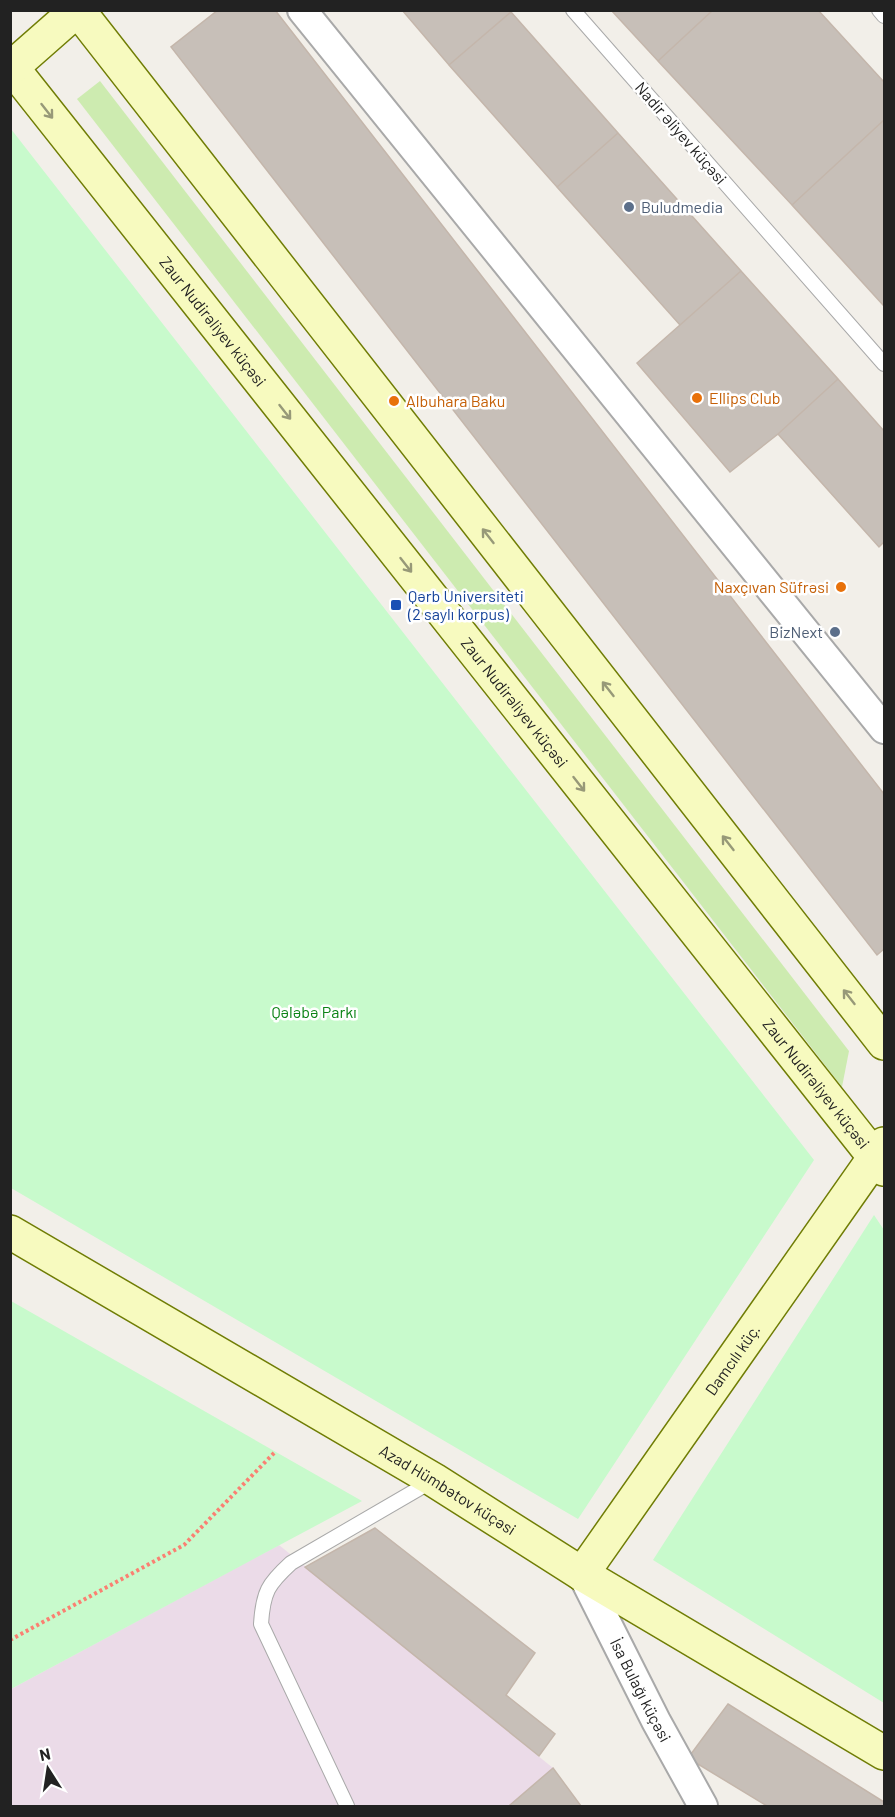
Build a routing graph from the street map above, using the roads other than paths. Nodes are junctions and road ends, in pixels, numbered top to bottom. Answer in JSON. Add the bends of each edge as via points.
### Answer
{"nodes":[{"id":1,"x":78,"y":10,"type":"edge"},
{"id":2,"x":302,"y":10,"type":"edge"},
{"id":3,"x":573,"y":10,"type":"edge"},
{"id":4,"x":879,"y":10,"type":"edge"},
{"id":5,"x":885,"y":16,"type":"edge"},
{"id":6,"x":11,"y":68,"type":"edge"},
{"id":7,"x":885,"y":364,"type":"edge"},
{"id":8,"x":885,"y":729,"type":"edge"},
{"id":9,"x":885,"y":1043,"type":"edge"},
{"id":10,"x":881,"y":1157,"type":"edge"},
{"id":11,"x":10,"y":1232,"type":"edge"},
{"id":12,"x":434,"y":1480,"type":"junction"},
{"id":13,"x":582,"y":1574,"type":"junction"},
{"id":14,"x":885,"y":1753,"type":"edge"},
{"id":15,"x":347,"y":1806,"type":"edge"},
{"id":16,"x":703,"y":1806,"type":"edge"}],
"edges":[{"from":1,"to":6,"type":"street"},
{"from":9,"to":1,"type":"street","one_way":true},
{"from":2,"to":8,"type":"street"},
{"from":3,"to":7,"type":"lane","name":"Nadir Əliyev küçəsi"},
{"from":4,"to":5,"type":"lane"},
{"from":6,"to":10,"type":"street","name":"Zaur Nudirəliyev küçəsi","one_way":true},
{"from":10,"to":13,"type":"street","name":"Damcılı küç."},
{"from":11,"to":12,"type":"street","name":"Azad Hümbətov küçəsi"},
{"from":12,"to":13,"type":"street","name":"Azad Hümbətov küçəsi"},
{"from":12,"to":15,"type":"lane","via":[[291,1563],[273,1579],[262,1601],[261,1624]]},
{"from":13,"to":14,"type":"street","name":"Azad Hümbətov küçəsi"},
{"from":13,"to":16,"type":"street","name":"İsa Bulağı küçəsi"}]}
